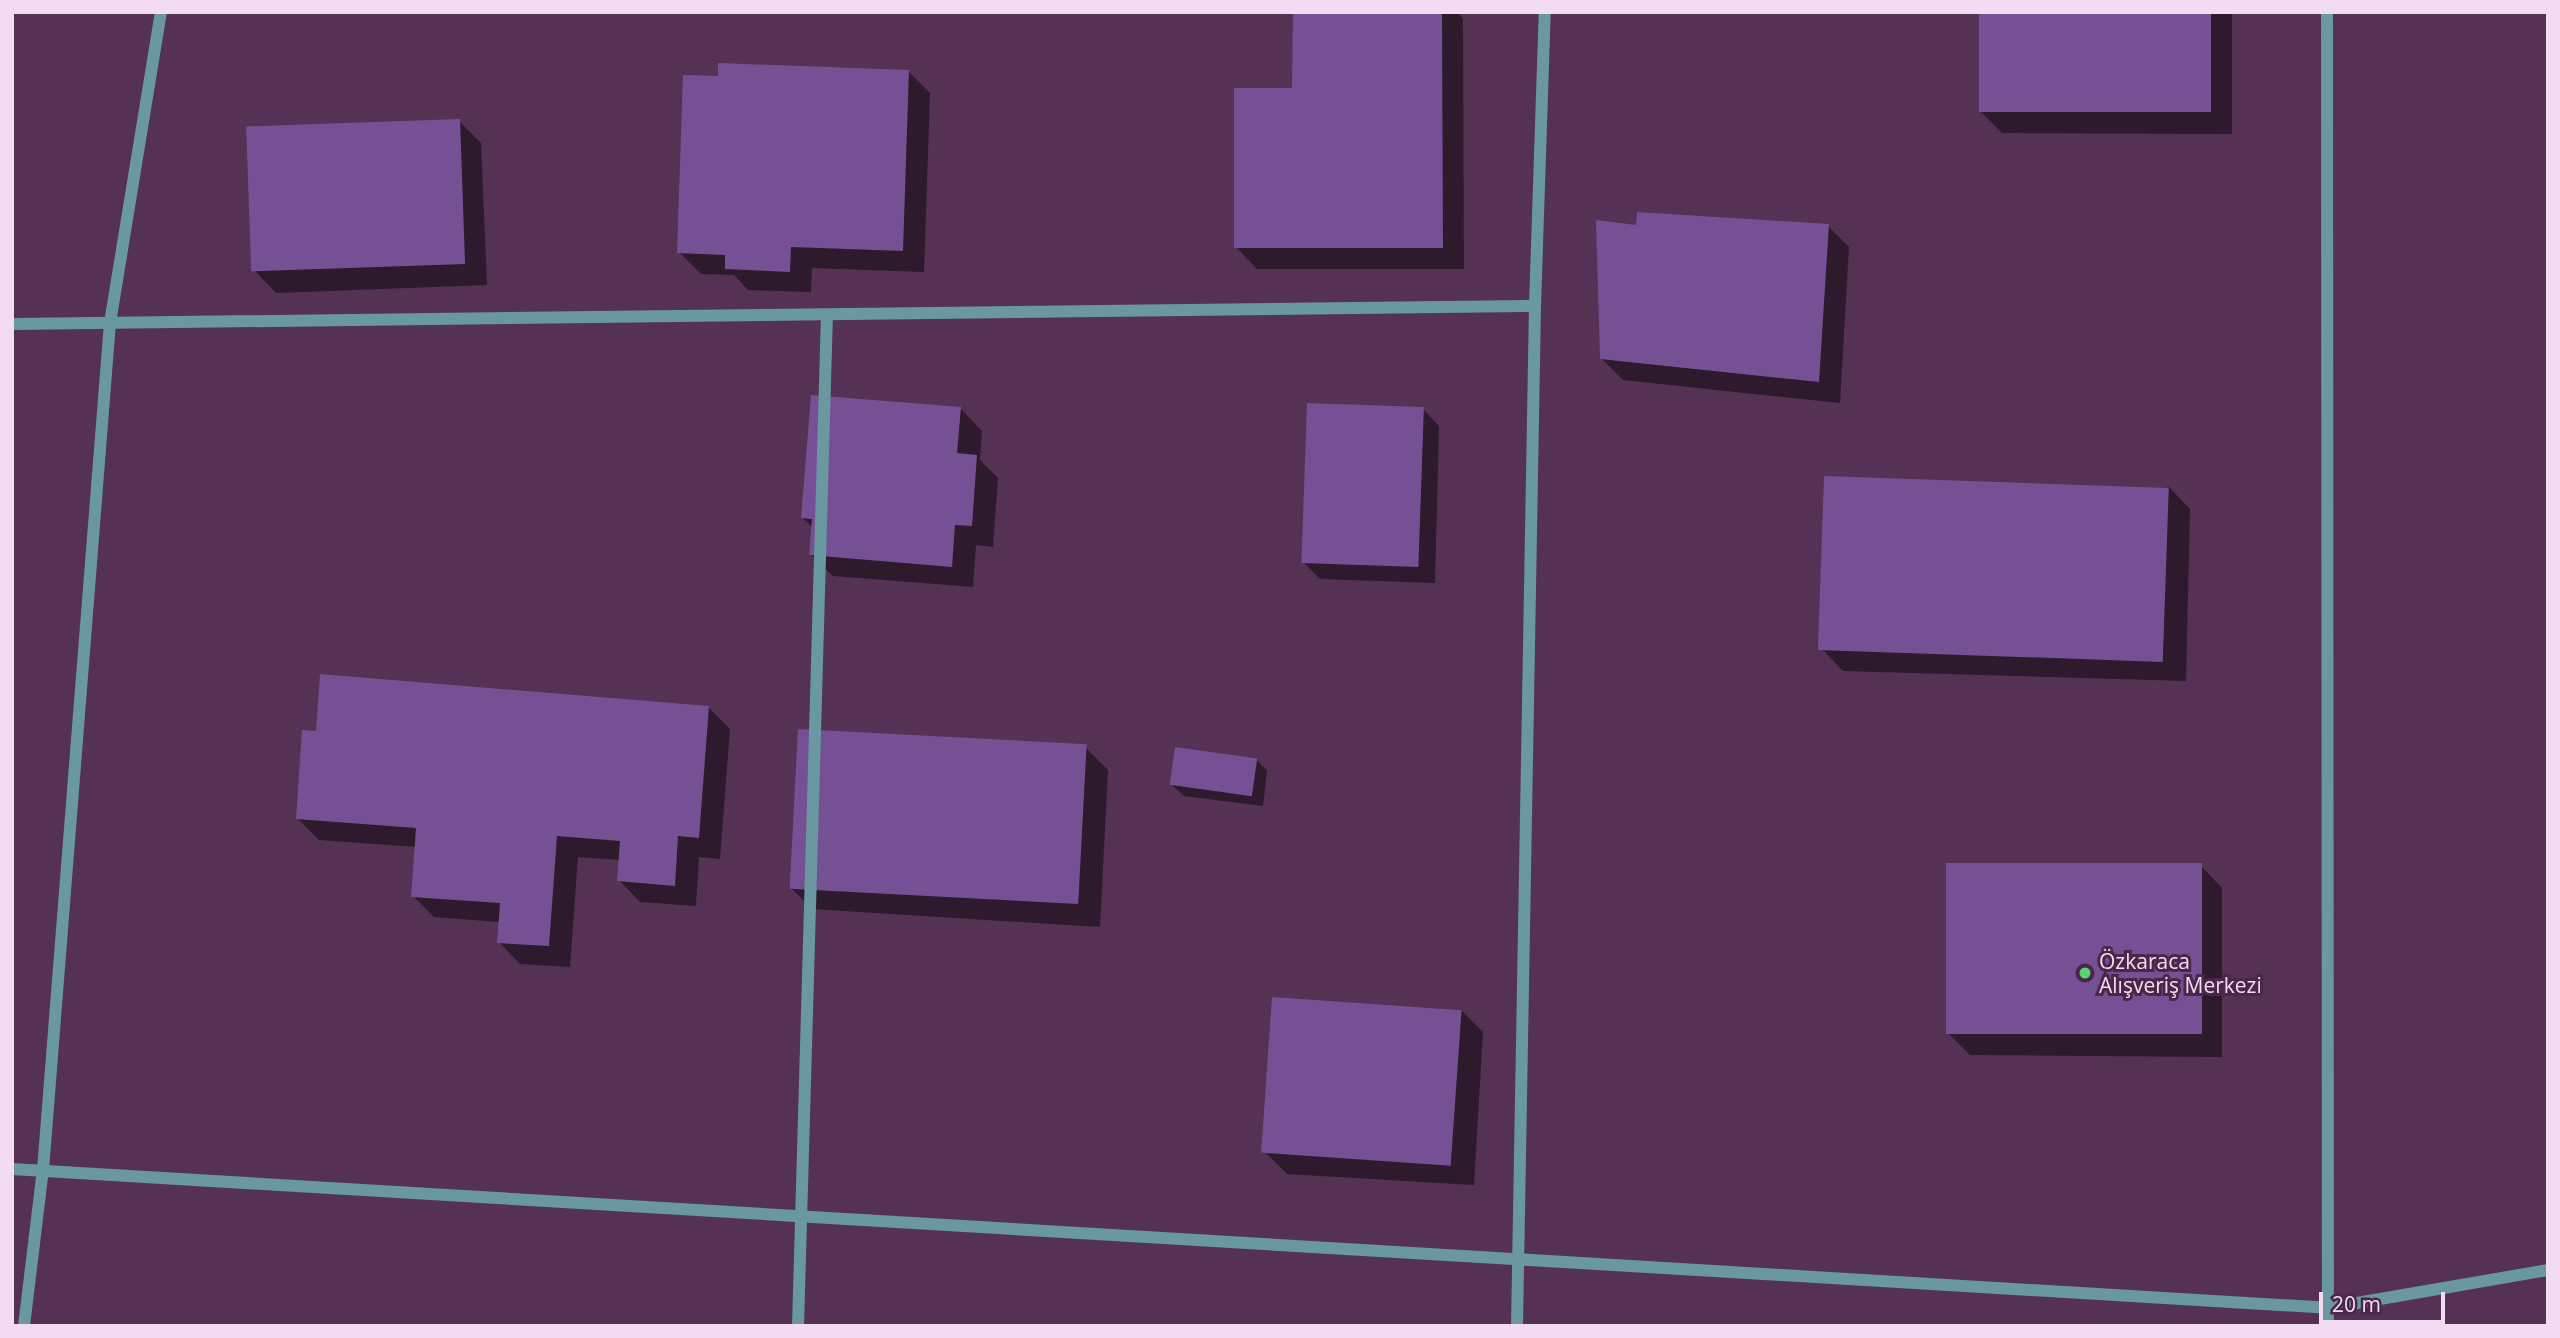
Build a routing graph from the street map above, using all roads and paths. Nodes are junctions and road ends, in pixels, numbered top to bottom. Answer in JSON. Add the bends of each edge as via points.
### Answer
{"nodes":[{"id":1,"x":161,"y":12,"type":"edge"},
{"id":2,"x":1545,"y":12,"type":"edge"},
{"id":3,"x":2327,"y":12,"type":"edge"},
{"id":4,"x":1535,"y":306,"type":"junction"},
{"id":5,"x":827,"y":315,"type":"junction"},
{"id":6,"x":110,"y":323,"type":"junction"},
{"id":7,"x":12,"y":324,"type":"edge"},
{"id":8,"x":12,"y":1168,"type":"edge"},
{"id":9,"x":43,"y":1170,"type":"junction"},
{"id":10,"x":799,"y":1216,"type":"junction"},
{"id":11,"x":1518,"y":1259,"type":"junction"},
{"id":12,"x":2548,"y":1270,"type":"edge"},
{"id":13,"x":2328,"y":1308,"type":"junction"},
{"id":14,"x":24,"y":1326,"type":"edge"},
{"id":15,"x":799,"y":1326,"type":"edge"},
{"id":16,"x":1517,"y":1326,"type":"edge"},
{"id":17,"x":2328,"y":1326,"type":"edge"}],
"edges":[{"from":1,"to":6,"type":"street"},
{"from":2,"to":4,"type":"street"},
{"from":3,"to":13,"type":"street"},
{"from":4,"to":5,"type":"street"},
{"from":4,"to":11,"type":"street"},
{"from":5,"to":6,"type":"street"},
{"from":5,"to":10,"type":"street"},
{"from":6,"to":7,"type":"street"},
{"from":6,"to":9,"type":"street"},
{"from":8,"to":9,"type":"street"},
{"from":9,"to":10,"type":"street"},
{"from":9,"to":14,"type":"street"},
{"from":10,"to":11,"type":"street"},
{"from":10,"to":15,"type":"street"},
{"from":11,"to":13,"type":"street"},
{"from":11,"to":16,"type":"street"},
{"from":12,"to":13,"type":"street"},
{"from":13,"to":17,"type":"street"}]}
